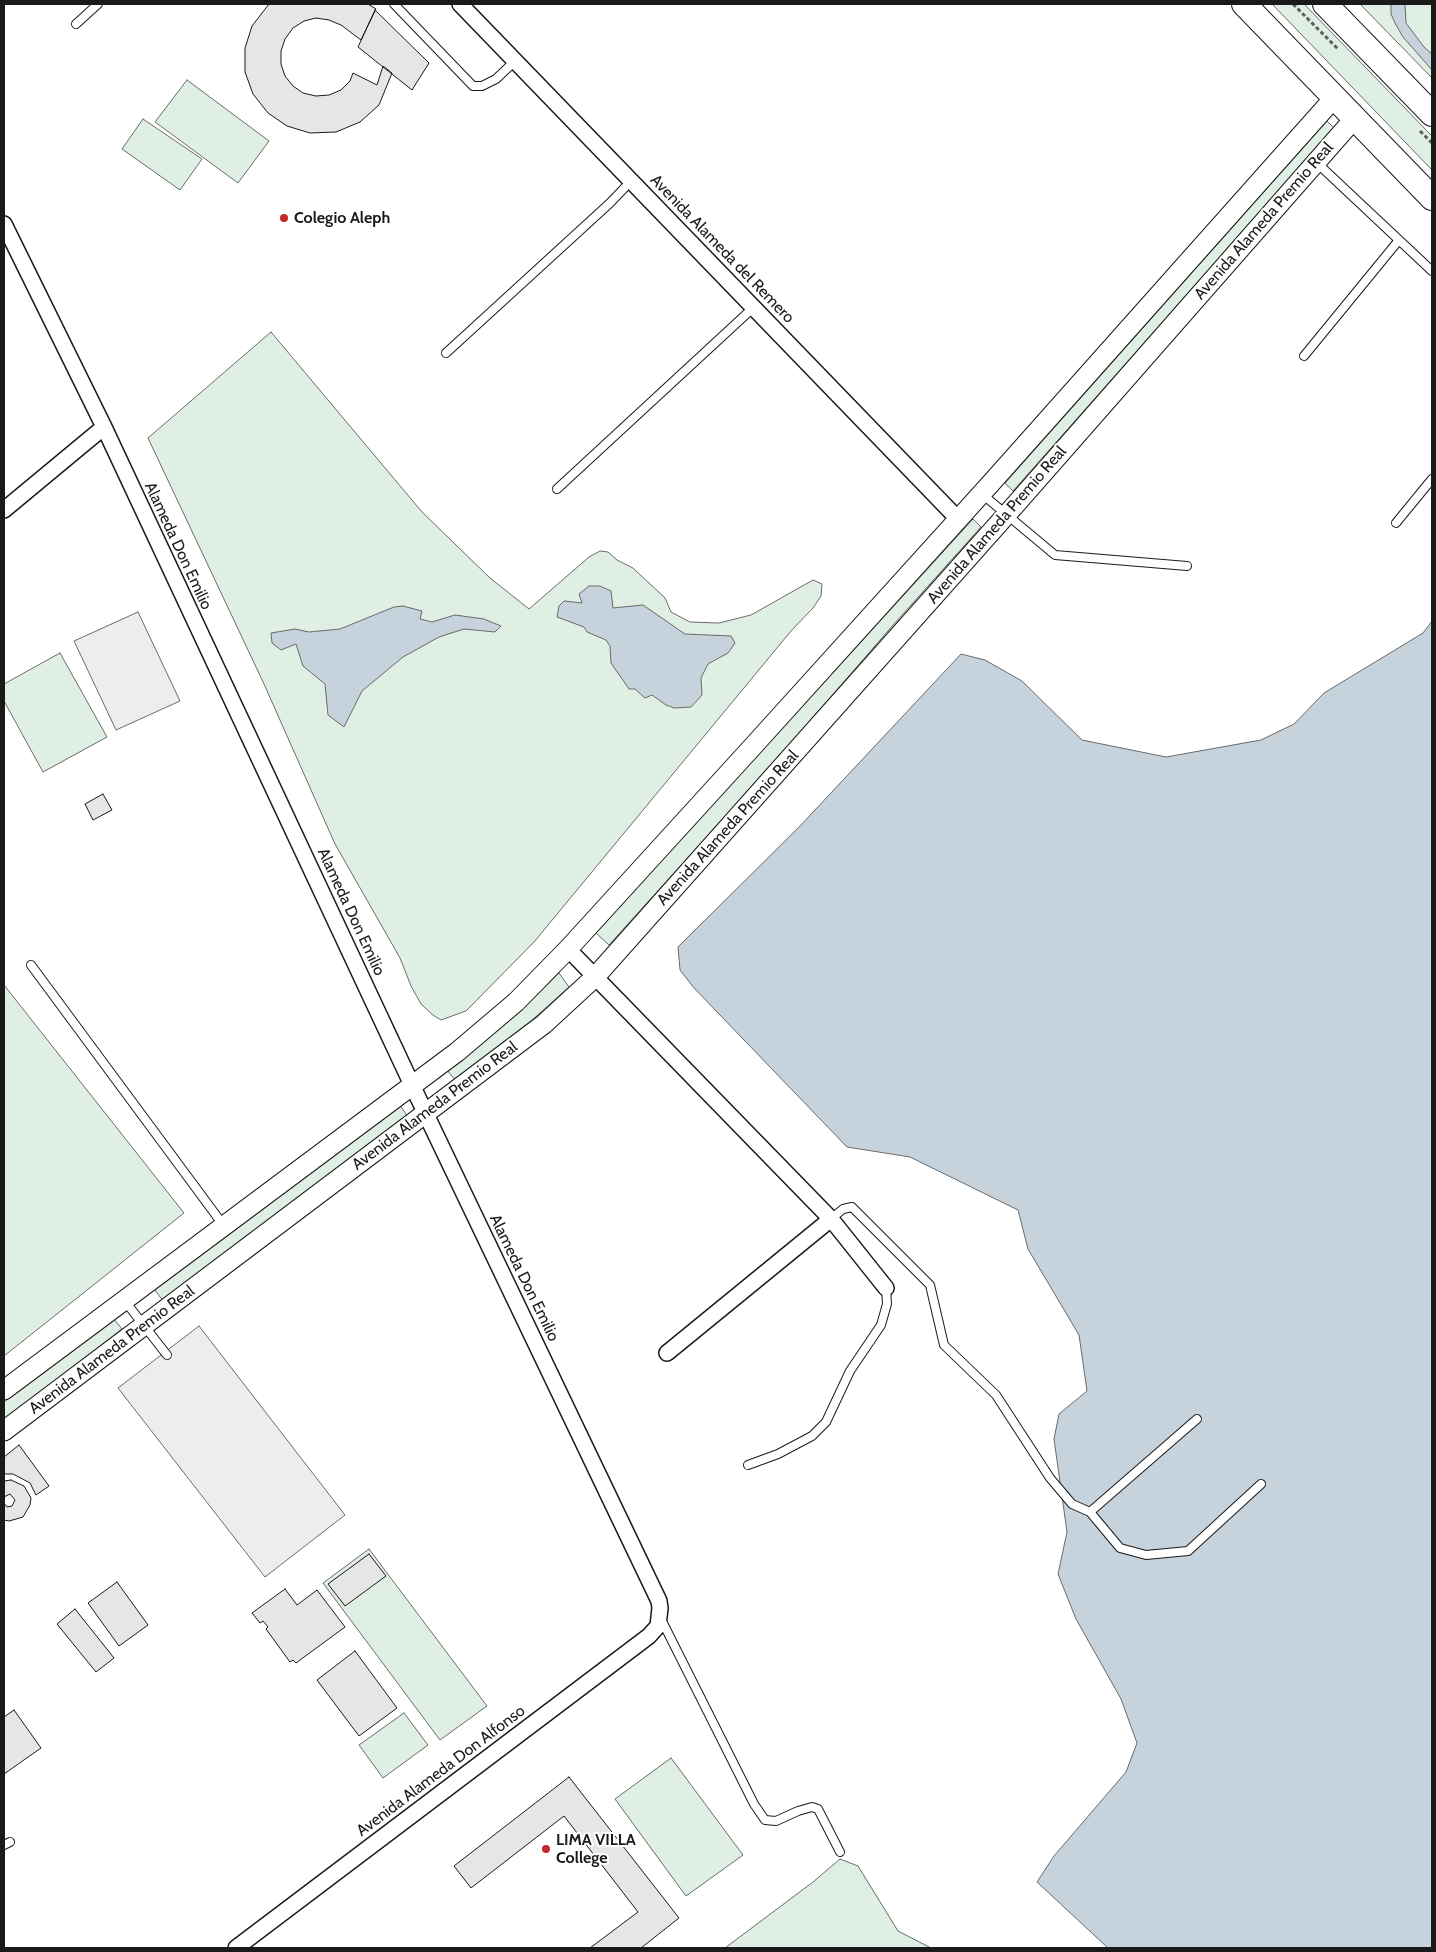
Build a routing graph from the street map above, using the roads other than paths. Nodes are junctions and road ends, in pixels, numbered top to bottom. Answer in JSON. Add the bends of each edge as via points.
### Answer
{"nodes":[{"id":1,"x":98,"y":4,"type":"edge"},
{"id":2,"x":394,"y":4,"type":"edge"},
{"id":3,"x":460,"y":4,"type":"edge"},
{"id":4,"x":1244,"y":4,"type":"edge"},
{"id":5,"x":1325,"y":4,"type":"edge"},
{"id":6,"x":76,"y":24,"type":"dead end"},
{"id":7,"x":516,"y":61,"type":"junction"},
{"id":8,"x":1334,"y":98,"type":"junction"},
{"id":9,"x":1432,"y":114,"type":"edge"},
{"id":10,"x":1354,"y":119,"type":"junction"},
{"id":11,"x":1315,"y":162,"type":"junction"},
{"id":12,"x":631,"y":181,"type":"junction"},
{"id":13,"x":1432,"y":198,"type":"edge"},
{"id":14,"x":4,"y":224,"type":"edge"},
{"id":15,"x":1398,"y":240,"type":"junction"},
{"id":16,"x":1432,"y":271,"type":"edge"},
{"id":17,"x":754,"y":307,"type":"junction"},
{"id":18,"x":446,"y":352,"type":"dead end"},
{"id":19,"x":1304,"y":356,"type":"dead end"},
{"id":20,"x":104,"y":427,"type":"junction"},
{"id":21,"x":1432,"y":479,"type":"edge"},
{"id":22,"x":557,"y":489,"type":"dead end"},
{"id":23,"x":981,"y":494,"type":"junction"},
{"id":24,"x":4,"y":510,"type":"edge"},
{"id":25,"x":1006,"y":516,"type":"junction"},
{"id":26,"x":958,"y":519,"type":"junction"},
{"id":27,"x":1396,"y":523,"type":"dead end"},
{"id":28,"x":1187,"y":566,"type":"dead end"},
{"id":29,"x":568,"y":949,"type":"junction"},
{"id":30,"x":31,"y":965,"type":"dead end"},
{"id":31,"x":595,"y":977,"type":"junction"},
{"id":32,"x":412,"y":1085,"type":"junction"},
{"id":33,"x":426,"y":1112,"type":"junction"},
{"id":34,"x":831,"y":1219,"type":"junction"},
{"id":35,"x":224,"y":1226,"type":"junction"},
{"id":36,"x":886,"y":1288,"type":"joint"},
{"id":37,"x":124,"y":1300,"type":"junction"},
{"id":38,"x":144,"y":1326,"type":"junction"},
{"id":39,"x":667,"y":1353,"type":"dead end"},
{"id":40,"x":167,"y":1355,"type":"dead end"},
{"id":41,"x":4,"y":1390,"type":"edge"},
{"id":42,"x":1197,"y":1419,"type":"dead end"},
{"id":43,"x":4,"y":1432,"type":"edge"},
{"id":44,"x":748,"y":1465,"type":"dead end"},
{"id":45,"x":1261,"y":1484,"type":"dead end"},
{"id":46,"x":1090,"y":1512,"type":"junction"},
{"id":47,"x":660,"y":1616,"type":"junction"},
{"id":48,"x":840,"y":1852,"type":"dead end"},
{"id":49,"x":236,"y":1948,"type":"edge"}],
"edges":[{"from":1,"to":6,"type":"lane"},
{"from":2,"to":7,"type":"lane","via":[[473,86],[482,86],[496,79]]},
{"from":3,"to":7,"type":"street","name":"Avenida Alameda del Remero"},
{"from":4,"to":8,"type":"main road"},
{"from":5,"to":9,"type":"main road"},
{"from":7,"to":12,"type":"street","name":"Avenida Alameda del Remero"},
{"from":8,"to":10,"type":"main road"},
{"from":8,"to":23,"type":"street","name":"Avenida Alameda Premio Real"},
{"from":10,"to":11,"type":"street","name":"Avenida Alameda Premio Real"},
{"from":10,"to":13,"type":"main road"},
{"from":11,"to":15,"type":"lane"},
{"from":11,"to":25,"type":"street","name":"Avenida Alameda Premio Real"},
{"from":12,"to":17,"type":"street","name":"Avenida Alameda del Remero"},
{"from":12,"to":18,"type":"lane","via":[[610,204]]},
{"from":14,"to":20,"type":"street","name":"Alameda Don Emilio"},
{"from":15,"to":16,"type":"lane"},
{"from":15,"to":19,"type":"lane"},
{"from":17,"to":22,"type":"lane"},
{"from":17,"to":26,"type":"street","name":"Avenida Alameda del Remero"},
{"from":20,"to":24,"type":"street"},
{"from":20,"to":32,"type":"street","name":"Alameda Don Emilio"},
{"from":21,"to":27,"type":"lane"},
{"from":23,"to":25,"type":"lane"},
{"from":23,"to":26,"type":"street","name":"Avenida Alameda Premio Real"},
{"from":25,"to":28,"type":"lane","via":[[1055,556]]},
{"from":25,"to":31,"type":"street","name":"Avenida Alameda Premio Real"},
{"from":26,"to":29,"type":"street","name":"Avenida Alameda Premio Real"},
{"from":29,"to":31,"type":"street"},
{"from":29,"to":32,"type":"street","name":"Avenida Alameda Premio Real","via":[[516,1002]]},
{"from":30,"to":35,"type":"lane"},
{"from":31,"to":33,"type":"street","name":"Avenida Alameda Premio Real","via":[[544,1024]]},
{"from":31,"to":34,"type":"street"},
{"from":32,"to":33,"type":"street","name":"Alameda Don Emilio"},
{"from":32,"to":35,"type":"street","name":"Avenida Alameda Premio Real"},
{"from":33,"to":38,"type":"street","name":"Avenida Alameda Premio Real"},
{"from":33,"to":47,"type":"street","name":"Alameda Don Emilio","via":[[659,1601]]},
{"from":34,"to":36,"type":"street"},
{"from":34,"to":39,"type":"street"},
{"from":34,"to":46,"type":"lane","via":[[843,1209],[852,1207],[930,1285],[944,1345],[996,1395],[1050,1478],[1072,1504]]},
{"from":35,"to":37,"type":"street","name":"Avenida Alameda Premio Real"},
{"from":36,"to":44,"type":"lane","via":[[887,1304],[882,1325],[850,1371],[826,1422],[812,1436]]},
{"from":37,"to":38,"type":"lane"},
{"from":37,"to":41,"type":"street","name":"Avenida Alameda Premio Real"},
{"from":38,"to":40,"type":"lane"},
{"from":38,"to":43,"type":"street","name":"Avenida Alameda Premio Real"},
{"from":42,"to":46,"type":"lane"},
{"from":45,"to":46,"type":"lane","via":[[1188,1552],[1146,1555],[1120,1548]]},
{"from":47,"to":48,"type":"lane","via":[[765,1820],[776,1821],[798,1811],[818,1809]]},
{"from":47,"to":49,"type":"street","name":"Avenida Alameda Don Alfonso","via":[[658,1626],[649,1636]]}]}
